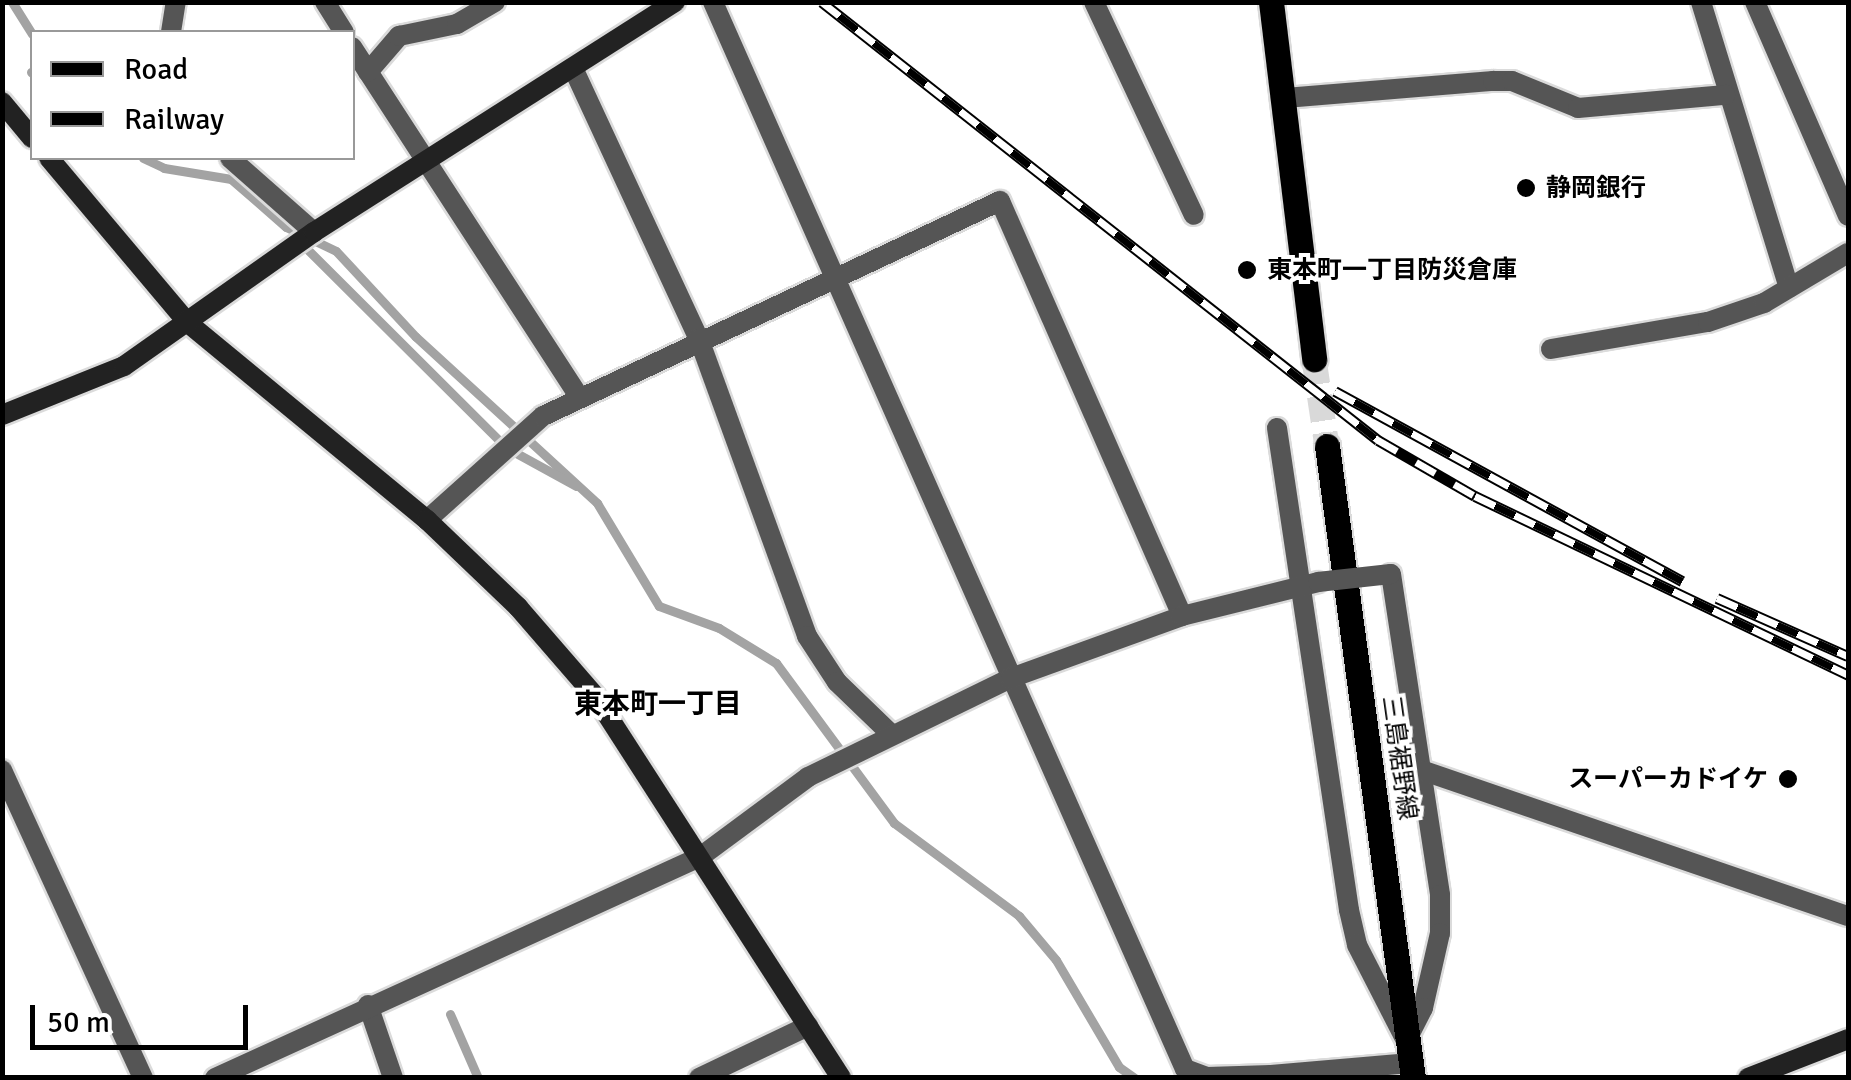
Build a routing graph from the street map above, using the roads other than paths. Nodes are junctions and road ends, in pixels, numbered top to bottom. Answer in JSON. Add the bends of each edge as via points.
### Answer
{"nodes":[{"id":1,"x":176,"y":2,"type":"edge"},
{"id":2,"x":325,"y":2,"type":"edge"},
{"id":3,"x":496,"y":2,"type":"edge"},
{"id":4,"x":676,"y":2,"type":"edge"},
{"id":5,"x":712,"y":2,"type":"edge"},
{"id":6,"x":1094,"y":2,"type":"edge"},
{"id":7,"x":1271,"y":2,"type":"edge"},
{"id":8,"x":1701,"y":2,"type":"edge"},
{"id":9,"x":1755,"y":2,"type":"edge"},
{"id":10,"x":171,"y":30,"type":"edge"},
{"id":11,"x":343,"y":30,"type":"edge"},
{"id":12,"x":355,"y":52,"type":"edge"},
{"id":13,"x":573,"y":68,"type":"junction"},
{"id":14,"x":368,"y":72,"type":"junction"},
{"id":15,"x":1725,"y":95,"type":"junction"},
{"id":16,"x":1285,"y":98,"type":"junction"},
{"id":17,"x":2,"y":102,"type":"edge"},
{"id":18,"x":30,"y":136,"type":"edge"},
{"id":19,"x":51,"y":160,"type":"edge"},
{"id":20,"x":232,"y":160,"type":"edge"},
{"id":21,"x":425,"y":161,"type":"junction"},
{"id":22,"x":1194,"y":214,"type":"dead end"},
{"id":23,"x":1848,"y":216,"type":"edge"},
{"id":24,"x":314,"y":232,"type":"junction"},
{"id":25,"x":1848,"y":253,"type":"edge"},
{"id":26,"x":835,"y":280,"type":"junction"},
{"id":27,"x":1789,"y":288,"type":"junction"},
{"id":28,"x":188,"y":322,"type":"junction"},
{"id":29,"x":699,"y":339,"type":"junction"},
{"id":30,"x":1551,"y":349,"type":"dead end"},
{"id":31,"x":1314,"y":359,"type":"tunnel mouth"},
{"id":32,"x":579,"y":396,"type":"junction"},
{"id":33,"x":2,"y":415,"type":"edge"},
{"id":34,"x":1277,"y":428,"type":"dead end"},
{"id":35,"x":1328,"y":446,"type":"tunnel mouth"},
{"id":36,"x":427,"y":520,"type":"junction"},
{"id":37,"x":1297,"y":584,"type":"junction"},
{"id":38,"x":1182,"y":616,"type":"junction"},
{"id":39,"x":1011,"y":678,"type":"junction"},
{"id":40,"x":892,"y":735,"type":"junction"},
{"id":41,"x":2,"y":770,"type":"edge"},
{"id":42,"x":1424,"y":771,"type":"junction"},
{"id":43,"x":700,"y":857,"type":"junction"},
{"id":44,"x":1848,"y":916,"type":"edge"},
{"id":45,"x":368,"y":1005,"type":"junction"},
{"id":46,"x":808,"y":1026,"type":"junction"},
{"id":47,"x":1848,"y":1039,"type":"edge"},
{"id":48,"x":1410,"y":1060,"type":"edge"},
{"id":49,"x":143,"y":1078,"type":"edge"},
{"id":50,"x":215,"y":1078,"type":"edge"},
{"id":51,"x":393,"y":1078,"type":"edge"},
{"id":52,"x":698,"y":1078,"type":"edge"},
{"id":53,"x":841,"y":1078,"type":"edge"},
{"id":54,"x":1748,"y":1078,"type":"edge"}],
"edges":[{"from":1,"to":10,"type":"street"},
{"from":2,"to":11,"type":"street"},
{"from":3,"to":14,"type":"street","via":[[457,24],[400,36]]},
{"from":4,"to":13,"type":"street"},
{"from":5,"to":26,"type":"street"},
{"from":6,"to":22,"type":"street"},
{"from":7,"to":16,"type":"main road"},
{"from":8,"to":15,"type":"street"},
{"from":9,"to":23,"type":"street"},
{"from":12,"to":14,"type":"street"},
{"from":13,"to":21,"type":"street"},
{"from":13,"to":29,"type":"street"},
{"from":14,"to":21,"type":"street"},
{"from":15,"to":16,"type":"street","via":[[1578,108],[1512,82],[1493,82]]},
{"from":15,"to":27,"type":"street"},
{"from":16,"to":31,"type":"main road"},
{"from":17,"to":18,"type":"street"},
{"from":19,"to":28,"type":"street"},
{"from":20,"to":24,"type":"street"},
{"from":21,"to":24,"type":"street"},
{"from":21,"to":32,"type":"street"},
{"from":24,"to":28,"type":"street"},
{"from":25,"to":27,"type":"street"},
{"from":26,"to":29,"type":"street"},
{"from":26,"to":38,"type":"street","via":[[1000,201]]},
{"from":26,"to":39,"type":"street"},
{"from":27,"to":30,"type":"street","via":[[1708,322]]},
{"from":28,"to":33,"type":"street","via":[[124,366]]},
{"from":28,"to":36,"type":"street"},
{"from":29,"to":32,"type":"street"},
{"from":29,"to":40,"type":"street","via":[[807,636],[837,682]]},
{"from":32,"to":36,"type":"street","via":[[525,427]]},
{"from":34,"to":37,"type":"street"},
{"from":35,"to":48,"type":"main road","name":"三島裾野線"},
{"from":36,"to":43,"type":"street","via":[[518,607],[594,696]]},
{"from":37,"to":38,"type":"street"},
{"from":37,"to":42,"type":"street","bridge":true,"via":[[1392,574]]},
{"from":37,"to":48,"type":"street","via":[[1357,946]]},
{"from":38,"to":39,"type":"street"},
{"from":39,"to":40,"type":"street"},
{"from":39,"to":48,"type":"street","via":[[1184,1069],[1207,1076],[1271,1075]]},
{"from":40,"to":43,"type":"street","via":[[808,778]]},
{"from":41,"to":49,"type":"street"},
{"from":42,"to":44,"type":"street"},
{"from":42,"to":48,"type":"street","via":[[1440,932]]},
{"from":43,"to":45,"type":"street"},
{"from":43,"to":46,"type":"street"},
{"from":45,"to":50,"type":"street"},
{"from":45,"to":51,"type":"street"},
{"from":46,"to":52,"type":"street"},
{"from":46,"to":53,"type":"street"},
{"from":47,"to":54,"type":"street"}]}
